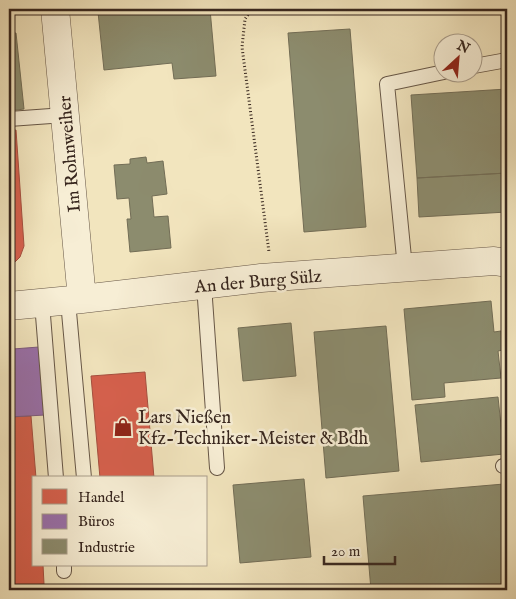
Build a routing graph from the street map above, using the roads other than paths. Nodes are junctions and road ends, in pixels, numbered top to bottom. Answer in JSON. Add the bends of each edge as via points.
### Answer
{"nodes":[{"id":1,"x":55,"y":9,"type":"edge"},
{"id":2,"x":507,"y":60,"type":"edge"},
{"id":3,"x":484,"y":64,"type":"edge"},
{"id":4,"x":434,"y":74,"type":"edge"},
{"id":5,"x":65,"y":115,"type":"junction"},
{"id":6,"x":9,"y":119,"type":"edge"},
{"id":7,"x":507,"y":263,"type":"edge"},
{"id":8,"x":404,"y":268,"type":"junction"},
{"id":9,"x":204,"y":285,"type":"junction"},
{"id":10,"x":64,"y":301,"type":"junction"},
{"id":11,"x":9,"y":306,"type":"edge"},
{"id":12,"x":217,"y":468,"type":"dead end"},
{"id":13,"x":56,"y":476,"type":"edge"},
{"id":14,"x":84,"y":476,"type":"edge"}],
"edges":[{"from":1,"to":5,"type":"street","name":"Im Rohnweiher"},
{"from":2,"to":3,"type":"lane"},
{"from":4,"to":8,"type":"lane","via":[[387,84]]},
{"from":5,"to":6,"type":"lane"},
{"from":5,"to":10,"type":"street","name":"Im Rohnweiher"},
{"from":7,"to":8,"type":"street","name":"An der Burg Sülz","via":[[494,261]]},
{"from":8,"to":9,"type":"street","name":"An der Burg Sülz"},
{"from":9,"to":10,"type":"street","name":"An der Burg Sülz"},
{"from":9,"to":12,"type":"lane"},
{"from":10,"to":11,"type":"street","name":"An der Burg Sülz"},
{"from":10,"to":13,"type":"lane"},
{"from":10,"to":14,"type":"lane"}]}
